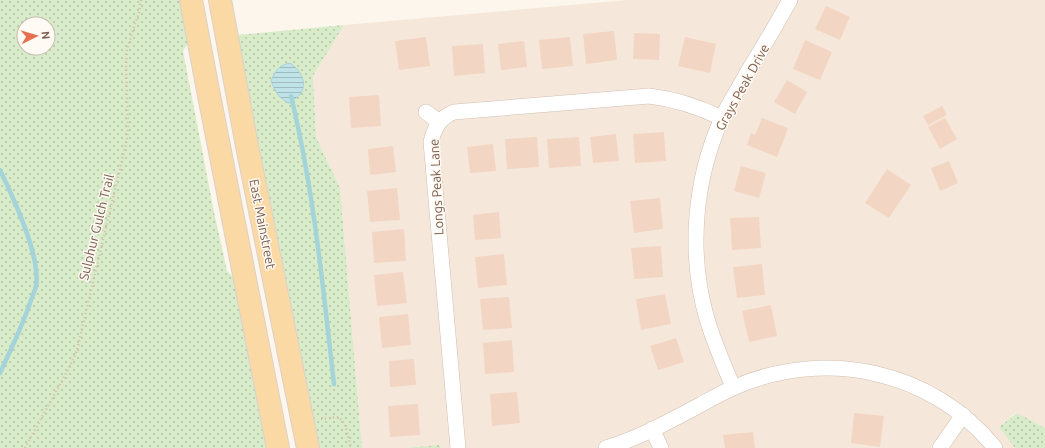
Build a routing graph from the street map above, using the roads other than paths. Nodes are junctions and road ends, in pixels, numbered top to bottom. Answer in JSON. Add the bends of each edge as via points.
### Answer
{"nodes":[{"id":1,"x":191,"y":0,"type":"edge"},
{"id":2,"x":220,"y":0,"type":"edge"},
{"id":3,"x":790,"y":0,"type":"edge"},
{"id":4,"x":426,"y":112,"type":"dead end"},
{"id":5,"x":722,"y":118,"type":"junction"},
{"id":6,"x":439,"y":122,"type":"junction"},
{"id":7,"x":733,"y":387,"type":"junction"},
{"id":8,"x":963,"y":415,"type":"junction"},
{"id":9,"x":652,"y":429,"type":"junction"},
{"id":10,"x":278,"y":448,"type":"edge"},
{"id":11,"x":308,"y":448,"type":"edge"},
{"id":12,"x":458,"y":448,"type":"edge"},
{"id":13,"x":606,"y":448,"type":"edge"},
{"id":14,"x":661,"y":448,"type":"edge"},
{"id":15,"x":940,"y":448,"type":"edge"},
{"id":16,"x":995,"y":448,"type":"edge"}],
"edges":[{"from":1,"to":10,"type":"main road"},
{"from":2,"to":11,"type":"main road","name":"East Mainstreet"},
{"from":3,"to":5,"type":"street","name":"Grays Peak Drive"},
{"from":4,"to":6,"type":"street"},
{"from":5,"to":6,"type":"street","name":"Longs Peak Lane","via":[[701,108],[649,96],[454,112]]},
{"from":5,"to":7,"type":"street","name":"Grays Peak Drive","via":[[701,189],[696,258],[700,290],[708,320]]},
{"from":6,"to":12,"type":"street","name":"Longs Peak Lane","via":[[431,142]]},
{"from":7,"to":8,"type":"street","via":[[761,377],[798,369],[844,368],[899,380],[928,392]]},
{"from":7,"to":9,"type":"street"},
{"from":8,"to":15,"type":"street"},
{"from":8,"to":16,"type":"street"},
{"from":9,"to":13,"type":"street"},
{"from":9,"to":14,"type":"street"}]}
